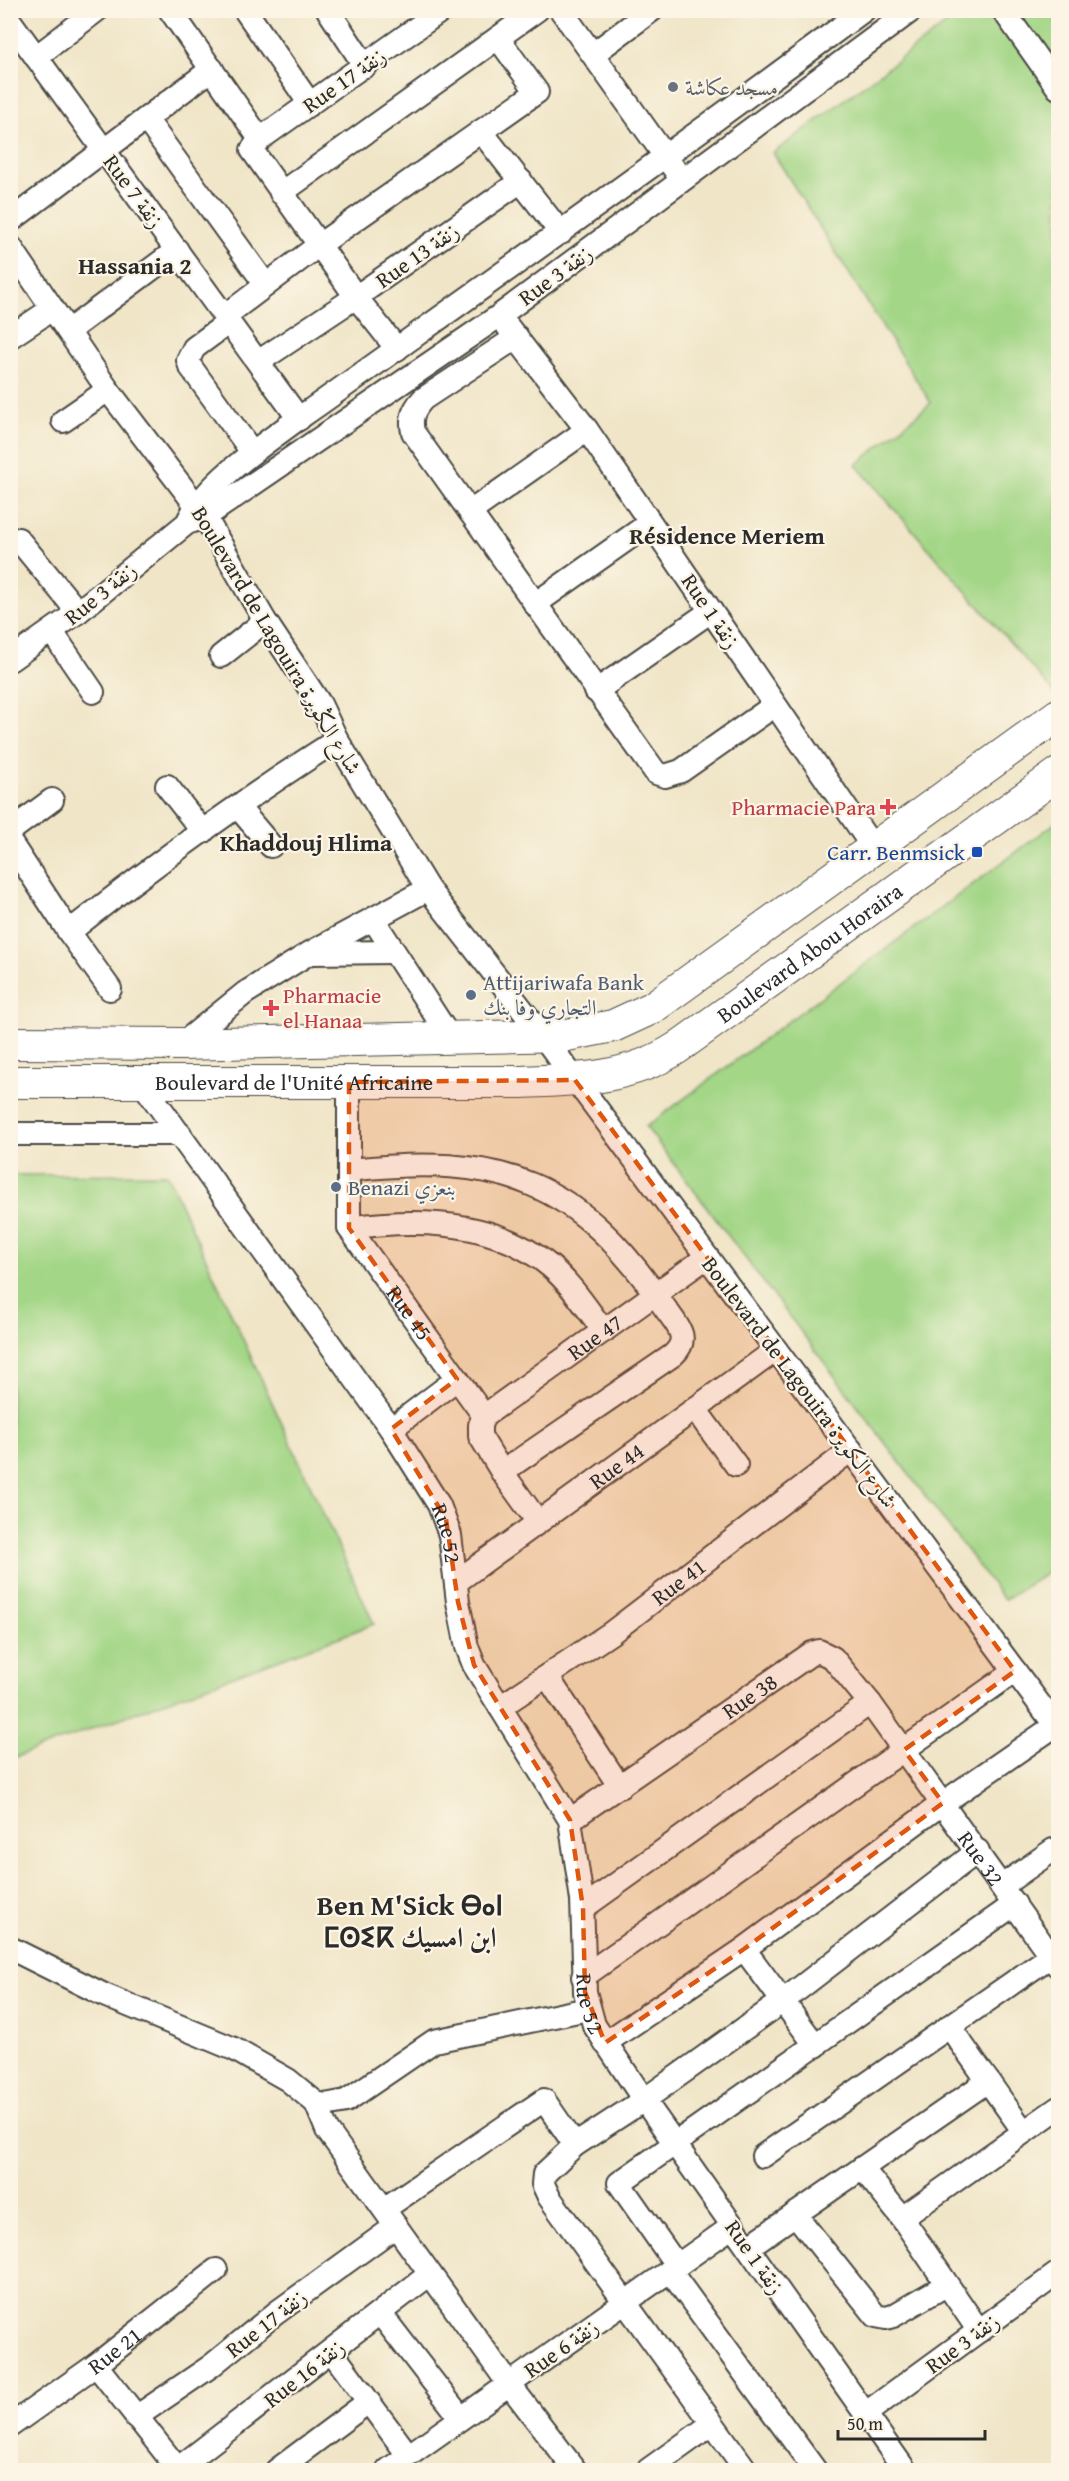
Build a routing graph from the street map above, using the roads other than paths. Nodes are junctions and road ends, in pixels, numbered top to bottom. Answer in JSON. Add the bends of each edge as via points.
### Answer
{"nodes":[{"id":1,"x":170,"y":10,"type":"edge"},
{"id":2,"x":245,"y":10,"type":"edge"},
{"id":3,"x":442,"y":10,"type":"edge"},
{"id":4,"x":537,"y":10,"type":"edge"},
{"id":5,"x":561,"y":10,"type":"edge"},
{"id":6,"x":652,"y":10,"type":"edge"},
{"id":7,"x":864,"y":10,"type":"edge"},
{"id":8,"x":912,"y":10,"type":"edge"},
{"id":9,"x":1003,"y":10,"type":"edge"},
{"id":10,"x":96,"y":11,"type":"edge"},
{"id":11,"x":331,"y":11,"type":"edge"},
{"id":12,"x":10,"y":21,"type":"edge"},
{"id":13,"x":498,"y":38,"type":"junction"},
{"id":14,"x":593,"y":54,"type":"junction"},
{"id":15,"x":36,"y":57,"type":"junction"},
{"id":16,"x":365,"y":66,"type":"junction"},
{"id":17,"x":212,"y":69,"type":"junction"},
{"id":18,"x":1059,"y":88,"type":"edge"},
{"id":19,"x":310,"y":104,"type":"junction"},
{"id":20,"x":146,"y":119,"type":"junction"},
{"id":21,"x":481,"y":131,"type":"junction"},
{"id":22,"x":257,"y":146,"type":"junction"},
{"id":23,"x":105,"y":151,"type":"junction"},
{"id":24,"x":665,"y":158,"type":"junction"},
{"id":25,"x":684,"y":181,"type":"junction"},
{"id":26,"x":522,"y":182,"type":"junction"},
{"id":27,"x":281,"y":193,"type":"junction"},
{"id":28,"x":10,"y":221,"type":"edge"},
{"id":29,"x":561,"y":233,"type":"junction"},
{"id":30,"x":319,"y":245,"type":"junction"},
{"id":31,"x":177,"y":250,"type":"junction"},
{"id":32,"x":13,"y":257,"type":"edge"},
{"id":33,"x":266,"y":285,"type":"junction"},
{"id":34,"x":476,"y":292,"type":"junction"},
{"id":35,"x":356,"y":297,"type":"junction"},
{"id":36,"x":52,"y":309,"type":"junction"},
{"id":37,"x":500,"y":316,"type":"junction"},
{"id":38,"x":227,"y":319,"type":"junction"},
{"id":39,"x":68,"y":331,"type":"junction"},
{"id":40,"x":10,"y":337,"type":"edge"},
{"id":41,"x":517,"y":337,"type":"junction"},
{"id":42,"x":397,"y":349,"type":"junction"},
{"id":43,"x":258,"y":362,"type":"junction"},
{"id":44,"x":108,"y":390,"type":"junction"},
{"id":45,"x":299,"y":419,"type":"junction"},
{"id":46,"x":63,"y":421,"type":"dead end"},
{"id":47,"x":586,"y":430,"type":"junction"},
{"id":48,"x":252,"y":452,"type":"junction"},
{"id":49,"x":470,"y":512,"type":"junction"},
{"id":50,"x":196,"y":515,"type":"junction"},
{"id":51,"x":650,"y":523,"type":"junction"},
{"id":52,"x":18,"y":539,"type":"dead end"},
{"id":53,"x":535,"y":604,"type":"junction"},
{"id":54,"x":711,"y":611,"type":"junction"},
{"id":55,"x":78,"y":612,"type":"junction"},
{"id":56,"x":265,"y":621,"type":"junction"},
{"id":57,"x":52,"y":632,"type":"junction"},
{"id":58,"x":221,"y":656,"type":"dead end"},
{"id":59,"x":10,"y":660,"type":"edge"},
{"id":60,"x":596,"y":691,"type":"junction"},
{"id":61,"x":93,"y":692,"type":"dead end"},
{"id":62,"x":775,"y":705,"type":"junction"},
{"id":63,"x":1059,"y":715,"type":"edge"},
{"id":64,"x":337,"y":740,"type":"junction"},
{"id":65,"x":1059,"y":774,"type":"edge"},
{"id":66,"x":167,"y":786,"type":"dead end"},
{"id":67,"x":52,"y":800,"type":"dead end"},
{"id":68,"x":238,"y":807,"type":"junction"},
{"id":69,"x":10,"y":831,"type":"edge"},
{"id":70,"x":203,"y":832,"type":"junction"},
{"id":71,"x":10,"y":842,"type":"edge"},
{"id":72,"x":272,"y":846,"type":"dead end"},
{"id":73,"x":874,"y":849,"type":"junction"},
{"id":74,"x":428,"y":889,"type":"junction"},
{"id":75,"x":373,"y":919,"type":"junction"},
{"id":76,"x":69,"y":932,"type":"junction"},
{"id":77,"x":394,"y":952,"type":"junction"},
{"id":78,"x":308,"y":954,"type":"junction"},
{"id":79,"x":110,"y":989,"type":"dead end"},
{"id":80,"x":542,"y":1035,"type":"junction"},
{"id":81,"x":449,"y":1036,"type":"junction"},
{"id":82,"x":10,"y":1043,"type":"edge"},
{"id":83,"x":182,"y":1044,"type":"junction"},
{"id":84,"x":575,"y":1080,"type":"junction"},
{"id":85,"x":141,"y":1081,"type":"junction"},
{"id":86,"x":10,"y":1082,"type":"edge"},
{"id":87,"x":349,"y":1082,"type":"junction"},
{"id":88,"x":10,"y":1134,"type":"edge"},
{"id":89,"x":180,"y":1134,"type":"junction"},
{"id":90,"x":349,"y":1170,"type":"junction"},
{"id":91,"x":349,"y":1228,"type":"junction"},
{"id":92,"x":707,"y":1257,"type":"junction"},
{"id":93,"x":656,"y":1294,"type":"junction"},
{"id":94,"x":604,"y":1331,"type":"junction"},
{"id":95,"x":776,"y":1350,"type":"junction"},
{"id":96,"x":457,"y":1378,"type":"junction"},
{"id":97,"x":694,"y":1409,"type":"junction"},
{"id":98,"x":484,"y":1416,"type":"junction"},
{"id":99,"x":391,"y":1429,"type":"junction"},
{"id":100,"x":851,"y":1450,"type":"junction"},
{"id":101,"x":736,"y":1465,"type":"dead end"},
{"id":102,"x":502,"y":1472,"type":"junction"},
{"id":103,"x":538,"y":1522,"type":"junction"},
{"id":104,"x":456,"y":1582,"type":"junction"},
{"id":105,"x":1015,"y":1671,"type":"junction"},
{"id":106,"x":547,"y":1676,"type":"junction"},
{"id":107,"x":870,"y":1703,"type":"junction"},
{"id":108,"x":500,"y":1707,"type":"junction"},
{"id":109,"x":1057,"y":1727,"type":"edge"},
{"id":110,"x":904,"y":1750,"type":"junction"},
{"id":111,"x":620,"y":1787,"type":"junction"},
{"id":112,"x":943,"y":1803,"type":"junction"},
{"id":113,"x":570,"y":1821,"type":"junction"},
{"id":114,"x":1053,"y":1849,"type":"edge"},
{"id":115,"x":978,"y":1851,"type":"junction"},
{"id":116,"x":1002,"y":1886,"type":"junction"},
{"id":117,"x":1015,"y":1904,"type":"junction"},
{"id":118,"x":583,"y":1908,"type":"junction"},
{"id":119,"x":10,"y":1948,"type":"edge"},
{"id":120,"x":744,"y":1949,"type":"junction"},
{"id":121,"x":1055,"y":1961,"type":"edge"},
{"id":122,"x":583,"y":1977,"type":"junction"},
{"id":123,"x":783,"y":2001,"type":"junction"},
{"id":124,"x":588,"y":2009,"type":"junction"},
{"id":125,"x":949,"y":2026,"type":"junction"},
{"id":126,"x":605,"y":2043,"type":"junction"},
{"id":127,"x":816,"y":2046,"type":"junction"},
{"id":128,"x":988,"y":2081,"type":"junction"},
{"id":129,"x":644,"y":2100,"type":"junction"},
{"id":130,"x":316,"y":2103,"type":"junction"},
{"id":131,"x":1059,"y":2108,"type":"edge"},
{"id":132,"x":1024,"y":2132,"type":"junction"},
{"id":133,"x":575,"y":2145,"type":"junction"},
{"id":134,"x":676,"y":2145,"type":"junction"},
{"id":135,"x":763,"y":2156,"type":"dead end"},
{"id":136,"x":862,"y":2168,"type":"junction"},
{"id":137,"x":795,"y":2214,"type":"junction"},
{"id":138,"x":390,"y":2218,"type":"junction"},
{"id":139,"x":902,"y":2218,"type":"junction"},
{"id":140,"x":733,"y":2226,"type":"junction"},
{"id":141,"x":748,"y":2247,"type":"junction"},
{"id":142,"x":674,"y":2268,"type":"junction"},
{"id":143,"x":216,"y":2270,"type":"dead end"},
{"id":144,"x":1059,"y":2273,"type":"edge"},
{"id":145,"x":430,"y":2274,"type":"junction"},
{"id":146,"x":946,"y":2285,"type":"junction"},
{"id":147,"x":625,"y":2304,"type":"junction"},
{"id":148,"x":380,"y":2313,"type":"junction"},
{"id":149,"x":979,"y":2331,"type":"junction"},
{"id":150,"x":332,"y":2352,"type":"junction"},
{"id":151,"x":96,"y":2365,"type":"junction"},
{"id":152,"x":509,"y":2384,"type":"junction"},
{"id":153,"x":368,"y":2402,"type":"junction"},
{"id":154,"x":865,"y":2414,"type":"junction"},
{"id":155,"x":136,"y":2417,"type":"junction"},
{"id":156,"x":460,"y":2418,"type":"junction"},
{"id":157,"x":712,"y":2424,"type":"junction"},
{"id":158,"x":10,"y":2426,"type":"edge"},
{"id":159,"x":408,"y":2456,"type":"junction"},
{"id":160,"x":177,"y":2470,"type":"edge"},
{"id":161,"x":277,"y":2470,"type":"edge"},
{"id":162,"x":388,"y":2470,"type":"edge"},
{"id":163,"x":575,"y":2470,"type":"edge"},
{"id":164,"x":648,"y":2470,"type":"edge"},
{"id":165,"x":746,"y":2470,"type":"edge"},
{"id":166,"x":815,"y":2470,"type":"edge"},
{"id":167,"x":905,"y":2470,"type":"edge"}],
"edges":[{"from":1,"to":17,"type":"street"},
{"from":2,"to":19,"type":"street"},
{"from":3,"to":16,"type":"street","name":"Rue 17 زنقة"},
{"from":4,"to":13,"type":"street"},
{"from":5,"to":14,"type":"street"},
{"from":6,"to":14,"type":"street"},
{"from":7,"to":24,"type":"street","name":"Rue 3 زنقة"},
{"from":8,"to":25,"type":"street","name":"Rue 3 زنقة"},
{"from":9,"to":18,"type":"street"},
{"from":10,"to":15,"type":"street"},
{"from":11,"to":16,"type":"street"},
{"from":12,"to":15,"type":"street","name":"Rue 7 زنقة"},
{"from":13,"to":21,"type":"street","via":[[537,92]]},
{"from":13,"to":27,"type":"street"},
{"from":14,"to":24,"type":"street"},
{"from":15,"to":23,"type":"street","name":"Rue 7 زنقة"},
{"from":16,"to":19,"type":"street","name":"Rue 17 زنقة"},
{"from":17,"to":20,"type":"street"},
{"from":17,"to":22,"type":"street"},
{"from":19,"to":22,"type":"street","name":"Rue 17 زنقة"},
{"from":20,"to":23,"type":"street"},
{"from":20,"to":33,"type":"street"},
{"from":21,"to":26,"type":"street"},
{"from":21,"to":30,"type":"street"},
{"from":22,"to":27,"type":"street"},
{"from":23,"to":28,"type":"street"},
{"from":23,"to":31,"type":"street","name":"Rue 7 زنقة"},
{"from":24,"to":25,"type":"street"},
{"from":24,"to":29,"type":"street","name":"Rue 3 زنقة"},
{"from":25,"to":37,"type":"street","name":"Rue 3 زنقة"},
{"from":26,"to":29,"type":"street"},
{"from":26,"to":35,"type":"street","name":"Rue 13 زنقة"},
{"from":27,"to":30,"type":"street"},
{"from":29,"to":34,"type":"street","name":"Rue 3 زنقة"},
{"from":30,"to":33,"type":"street"},
{"from":30,"to":35,"type":"street"},
{"from":31,"to":38,"type":"street","name":"Rue 7 زنقة"},
{"from":31,"to":39,"type":"street"},
{"from":32,"to":36,"type":"street","name":"Boulevard de Lagouira شارع الڭويرة"},
{"from":33,"to":38,"type":"street"},
{"from":34,"to":37,"type":"street","name":"Rue 1 زنقة"},
{"from":34,"to":42,"type":"street","name":"Rue 3 زنقة"},
{"from":35,"to":42,"type":"street"},
{"from":35,"to":43,"type":"street","name":"Rue 13 زنقة"},
{"from":36,"to":39,"type":"street","name":"Boulevard de Lagouira شارع الڭويرة"},
{"from":36,"to":40,"type":"street"},
{"from":37,"to":41,"type":"street","name":"Rue 1 زنقة"},
{"from":37,"to":50,"type":"street","name":"Rue 3 زنقة"},
{"from":38,"to":43,"type":"street","name":"Rue 7 زنقة"},
{"from":38,"to":48,"type":"street","via":[[189,353],[188,360]]},
{"from":39,"to":44,"type":"street","name":"Boulevard de Lagouira شارع الڭويرة"},
{"from":41,"to":47,"type":"street","name":"Rue 1 زنقة"},
{"from":41,"to":49,"type":"street","via":[[423,399],[411,422]]},
{"from":42,"to":45,"type":"street","name":"Rue 3 زنقة"},
{"from":43,"to":45,"type":"street","name":"Rue 7 زنقة"},
{"from":44,"to":46,"type":"street"},
{"from":44,"to":50,"type":"street","name":"Boulevard de Lagouira شارع الڭويرة"},
{"from":45,"to":48,"type":"street","name":"Rue 3 زنقة"},
{"from":47,"to":49,"type":"street"},
{"from":47,"to":51,"type":"street","name":"Rue 1 زنقة"},
{"from":48,"to":50,"type":"street","name":"Rue 3 زنقة"},
{"from":49,"to":53,"type":"street"},
{"from":50,"to":55,"type":"street","name":"Rue 3 زنقة"},
{"from":50,"to":56,"type":"street","name":"Boulevard de Lagouira شارع الڭويرة"},
{"from":51,"to":53,"type":"street"},
{"from":51,"to":54,"type":"street","name":"Rue 1 زنقة"},
{"from":52,"to":55,"type":"street"},
{"from":53,"to":60,"type":"street"},
{"from":54,"to":60,"type":"street"},
{"from":54,"to":62,"type":"street","name":"Rue 1 زنقة"},
{"from":55,"to":57,"type":"street","name":"Rue 3 زنقة"},
{"from":56,"to":58,"type":"street"},
{"from":56,"to":64,"type":"street","name":"Boulevard de Lagouira شارع الڭويرة","via":[[320,704]]},
{"from":57,"to":59,"type":"street","name":"Rue 3 زنقة"},
{"from":57,"to":61,"type":"street"},
{"from":60,"to":62,"type":"street","via":[[656,773],[665,776],[681,771]]},
{"from":62,"to":73,"type":"street","name":"Rue 1 زنقة"},
{"from":63,"to":73,"type":"main road","name":"Boulevard Abou Horaira"},
{"from":64,"to":68,"type":"street"},
{"from":64,"to":74,"type":"street","name":"Boulevard de Lagouira شارع الڭويرة"},
{"from":65,"to":84,"type":"main road","name":"Boulevard Abou Horaira","via":[[677,1048],[651,1064],[626,1072]]},
{"from":66,"to":70,"type":"street"},
{"from":67,"to":69,"type":"street"},
{"from":68,"to":70,"type":"street"},
{"from":68,"to":72,"type":"street"},
{"from":70,"to":76,"type":"street"},
{"from":71,"to":76,"type":"street"},
{"from":73,"to":80,"type":"main road","name":"Boulevard Abou Horaira","via":[[637,1017],[582,1034]]},
{"from":74,"to":75,"type":"street"},
{"from":74,"to":80,"type":"street","name":"Boulevard de Lagouira شارع الڭويرة"},
{"from":75,"to":77,"type":"street"},
{"from":75,"to":78,"type":"street"},
{"from":76,"to":79,"type":"street"},
{"from":77,"to":78,"type":"street"},
{"from":77,"to":81,"type":"street"},
{"from":78,"to":83,"type":"street","via":[[245,993]]},
{"from":80,"to":81,"type":"main road","name":"Boulevard de l'Unité Africaine"},
{"from":80,"to":84,"type":"street","name":"Boulevard de Lagouira شارع الكويرة"},
{"from":81,"to":83,"type":"main road","name":"Boulevard de l'Unité Africaine"},
{"from":82,"to":83,"type":"main road","name":"Boulevard de l'Unité Africaine"},
{"from":84,"to":87,"type":"main road","name":"Boulevard de l'Unité Africaine"},
{"from":84,"to":92,"type":"street","name":"Boulevard de Lagouira شارع الكويرة"},
{"from":85,"to":86,"type":"main road","name":"Boulevard de l'Unité Africaine"},
{"from":85,"to":87,"type":"main road","name":"Boulevard de l'Unité Africaine"},
{"from":85,"to":89,"type":"street","name":"Rue 52"},
{"from":87,"to":90,"type":"street"},
{"from":88,"to":89,"type":"street"},
{"from":89,"to":99,"type":"street","name":"Rue 52"},
{"from":90,"to":91,"type":"street"},
{"from":90,"to":93,"type":"street","via":[[443,1165],[483,1169],[516,1178],[580,1211],[607,1235]]},
{"from":91,"to":94,"type":"street","via":[[436,1224],[470,1229],[514,1243],[561,1276]]},
{"from":91,"to":96,"type":"street","name":"Rue 45"},
{"from":92,"to":93,"type":"street","name":"Rue 47"},
{"from":92,"to":95,"type":"street","name":"Boulevard de Lagouira شارع الكويرة"},
{"from":93,"to":94,"type":"street","name":"Rue 47"},
{"from":93,"to":102,"type":"street","via":[[681,1331],[681,1348]]},
{"from":94,"to":98,"type":"street","name":"Rue 47"},
{"from":95,"to":97,"type":"street","name":"Rue 44"},
{"from":95,"to":100,"type":"street","name":"Boulevard de Lagouira شارع الكويرة"},
{"from":96,"to":98,"type":"street","name":"Rue 45"},
{"from":96,"to":99,"type":"street"},
{"from":97,"to":101,"type":"street"},
{"from":97,"to":103,"type":"street","name":"Rue 44"},
{"from":98,"to":102,"type":"street","via":[[480,1436]]},
{"from":99,"to":104,"type":"street","name":"Rue 52","via":[[446,1519]]},
{"from":100,"to":105,"type":"street","name":"Boulevard de Lagouira شارع الكويرة"},
{"from":100,"to":106,"type":"street","name":"Rue 41","via":[[611,1633]]},
{"from":102,"to":103,"type":"street"},
{"from":103,"to":104,"type":"street","name":"Rue 44"},
{"from":104,"to":108,"type":"street","name":"Rue 52","via":[[467,1647]]},
{"from":105,"to":109,"type":"street","name":"Boulevard de Lagouira شارع الكويرة"},
{"from":105,"to":110,"type":"street"},
{"from":106,"to":108,"type":"street","name":"Rue 41"},
{"from":106,"to":111,"type":"street"},
{"from":107,"to":110,"type":"street","name":"Rue 38"},
{"from":107,"to":111,"type":"street","name":"Rue 38","via":[[833,1658],[819,1651],[812,1653]]},
{"from":107,"to":118,"type":"street"},
{"from":108,"to":113,"type":"street","name":"Rue 52"},
{"from":109,"to":112,"type":"street"},
{"from":110,"to":112,"type":"street","name":"Rue 32"},
{"from":110,"to":122,"type":"street"},
{"from":111,"to":113,"type":"street","name":"Rue 38"},
{"from":112,"to":115,"type":"street","name":"Rue 32"},
{"from":112,"to":120,"type":"street"},
{"from":113,"to":118,"type":"street","name":"Rue 52"},
{"from":114,"to":116,"type":"street"},
{"from":115,"to":116,"type":"street","name":"Rue 32"},
{"from":115,"to":123,"type":"street"},
{"from":116,"to":117,"type":"street","name":"Rue 32"},
{"from":117,"to":121,"type":"street","name":"Rue 32"},
{"from":117,"to":127,"type":"street"},
{"from":118,"to":122,"type":"street","name":"Rue 52"},
{"from":119,"to":130,"type":"street","via":[[104,1995],[234,2049],[293,2084]]},
{"from":120,"to":123,"type":"street"},
{"from":120,"to":126,"type":"street"},
{"from":121,"to":125,"type":"street"},
{"from":122,"to":124,"type":"street","name":"Rue 52"},
{"from":123,"to":127,"type":"street"},
{"from":123,"to":129,"type":"street"},
{"from":124,"to":126,"type":"street","name":"Rue 52"},
{"from":124,"to":130,"type":"street","via":[[443,2038],[426,2045],[346,2101]]},
{"from":125,"to":128,"type":"street"},
{"from":125,"to":135,"type":"street"},
{"from":126,"to":129,"type":"street","name":"Rue 1 زنقة"},
{"from":127,"to":134,"type":"street"},
{"from":128,"to":132,"type":"street"},
{"from":128,"to":136,"type":"street"},
{"from":129,"to":133,"type":"street"},
{"from":129,"to":134,"type":"street","name":"Rue 1 زنقة"},
{"from":130,"to":138,"type":"street","via":[[327,2130]]},
{"from":131,"to":132,"type":"street"},
{"from":132,"to":139,"type":"street"},
{"from":133,"to":138,"type":"street","name":"Rue 17 زنقة","via":[[543,2100]]},
{"from":133,"to":147,"type":"street","via":[[544,2174],[543,2184]]},
{"from":134,"to":140,"type":"street","name":"Rue 1 زنقة"},
{"from":134,"to":142,"type":"street","via":[[620,2183]]},
{"from":136,"to":137,"type":"street"},
{"from":136,"to":139,"type":"street"},
{"from":137,"to":141,"type":"street"},
{"from":137,"to":146,"type":"street","via":[[876,2316],[892,2316]]},
{"from":138,"to":145,"type":"street"},
{"from":138,"to":155,"type":"street","name":"Rue 17 زنقة","via":[[211,2366]]},
{"from":139,"to":146,"type":"street"},
{"from":140,"to":141,"type":"street","name":"Rue 1 زنقة"},
{"from":140,"to":142,"type":"street","name":"Rue 6 زنقة"},
{"from":141,"to":154,"type":"street","name":"Rue 1 زنقة"},
{"from":142,"to":147,"type":"street","name":"Rue 6 زنقة"},
{"from":142,"to":166,"type":"street"},
{"from":143,"to":151,"type":"street","name":"Rue 21"},
{"from":144,"to":149,"type":"street","name":"Rue 3 زنقة"},
{"from":145,"to":148,"type":"street","name":"Rue 16 زنقة"},
{"from":145,"to":152,"type":"street"},
{"from":146,"to":149,"type":"street"},
{"from":147,"to":152,"type":"street","name":"Rue 6 زنقة"},
{"from":147,"to":157,"type":"street"},
{"from":148,"to":150,"type":"street","name":"Rue 16 زنقة"},
{"from":148,"to":156,"type":"street"},
{"from":149,"to":154,"type":"street","name":"Rue 3 زنقة"},
{"from":150,"to":153,"type":"street"},
{"from":150,"to":160,"type":"street","name":"Rue 16 زنقة"},
{"from":151,"to":155,"type":"street"},
{"from":151,"to":158,"type":"street","name":"Rue 21"},
{"from":152,"to":156,"type":"street","name":"Rue 6 زنقة"},
{"from":152,"to":163,"type":"street"},
{"from":153,"to":159,"type":"street"},
{"from":153,"to":161,"type":"street"},
{"from":154,"to":167,"type":"street","name":"Rue 1 زنقة"},
{"from":155,"to":160,"type":"street"},
{"from":156,"to":159,"type":"street","name":"Rue 6 زنقة"},
{"from":157,"to":164,"type":"street"},
{"from":157,"to":165,"type":"street"},
{"from":159,"to":162,"type":"street","name":"Rue 6 زنقة"}]}
